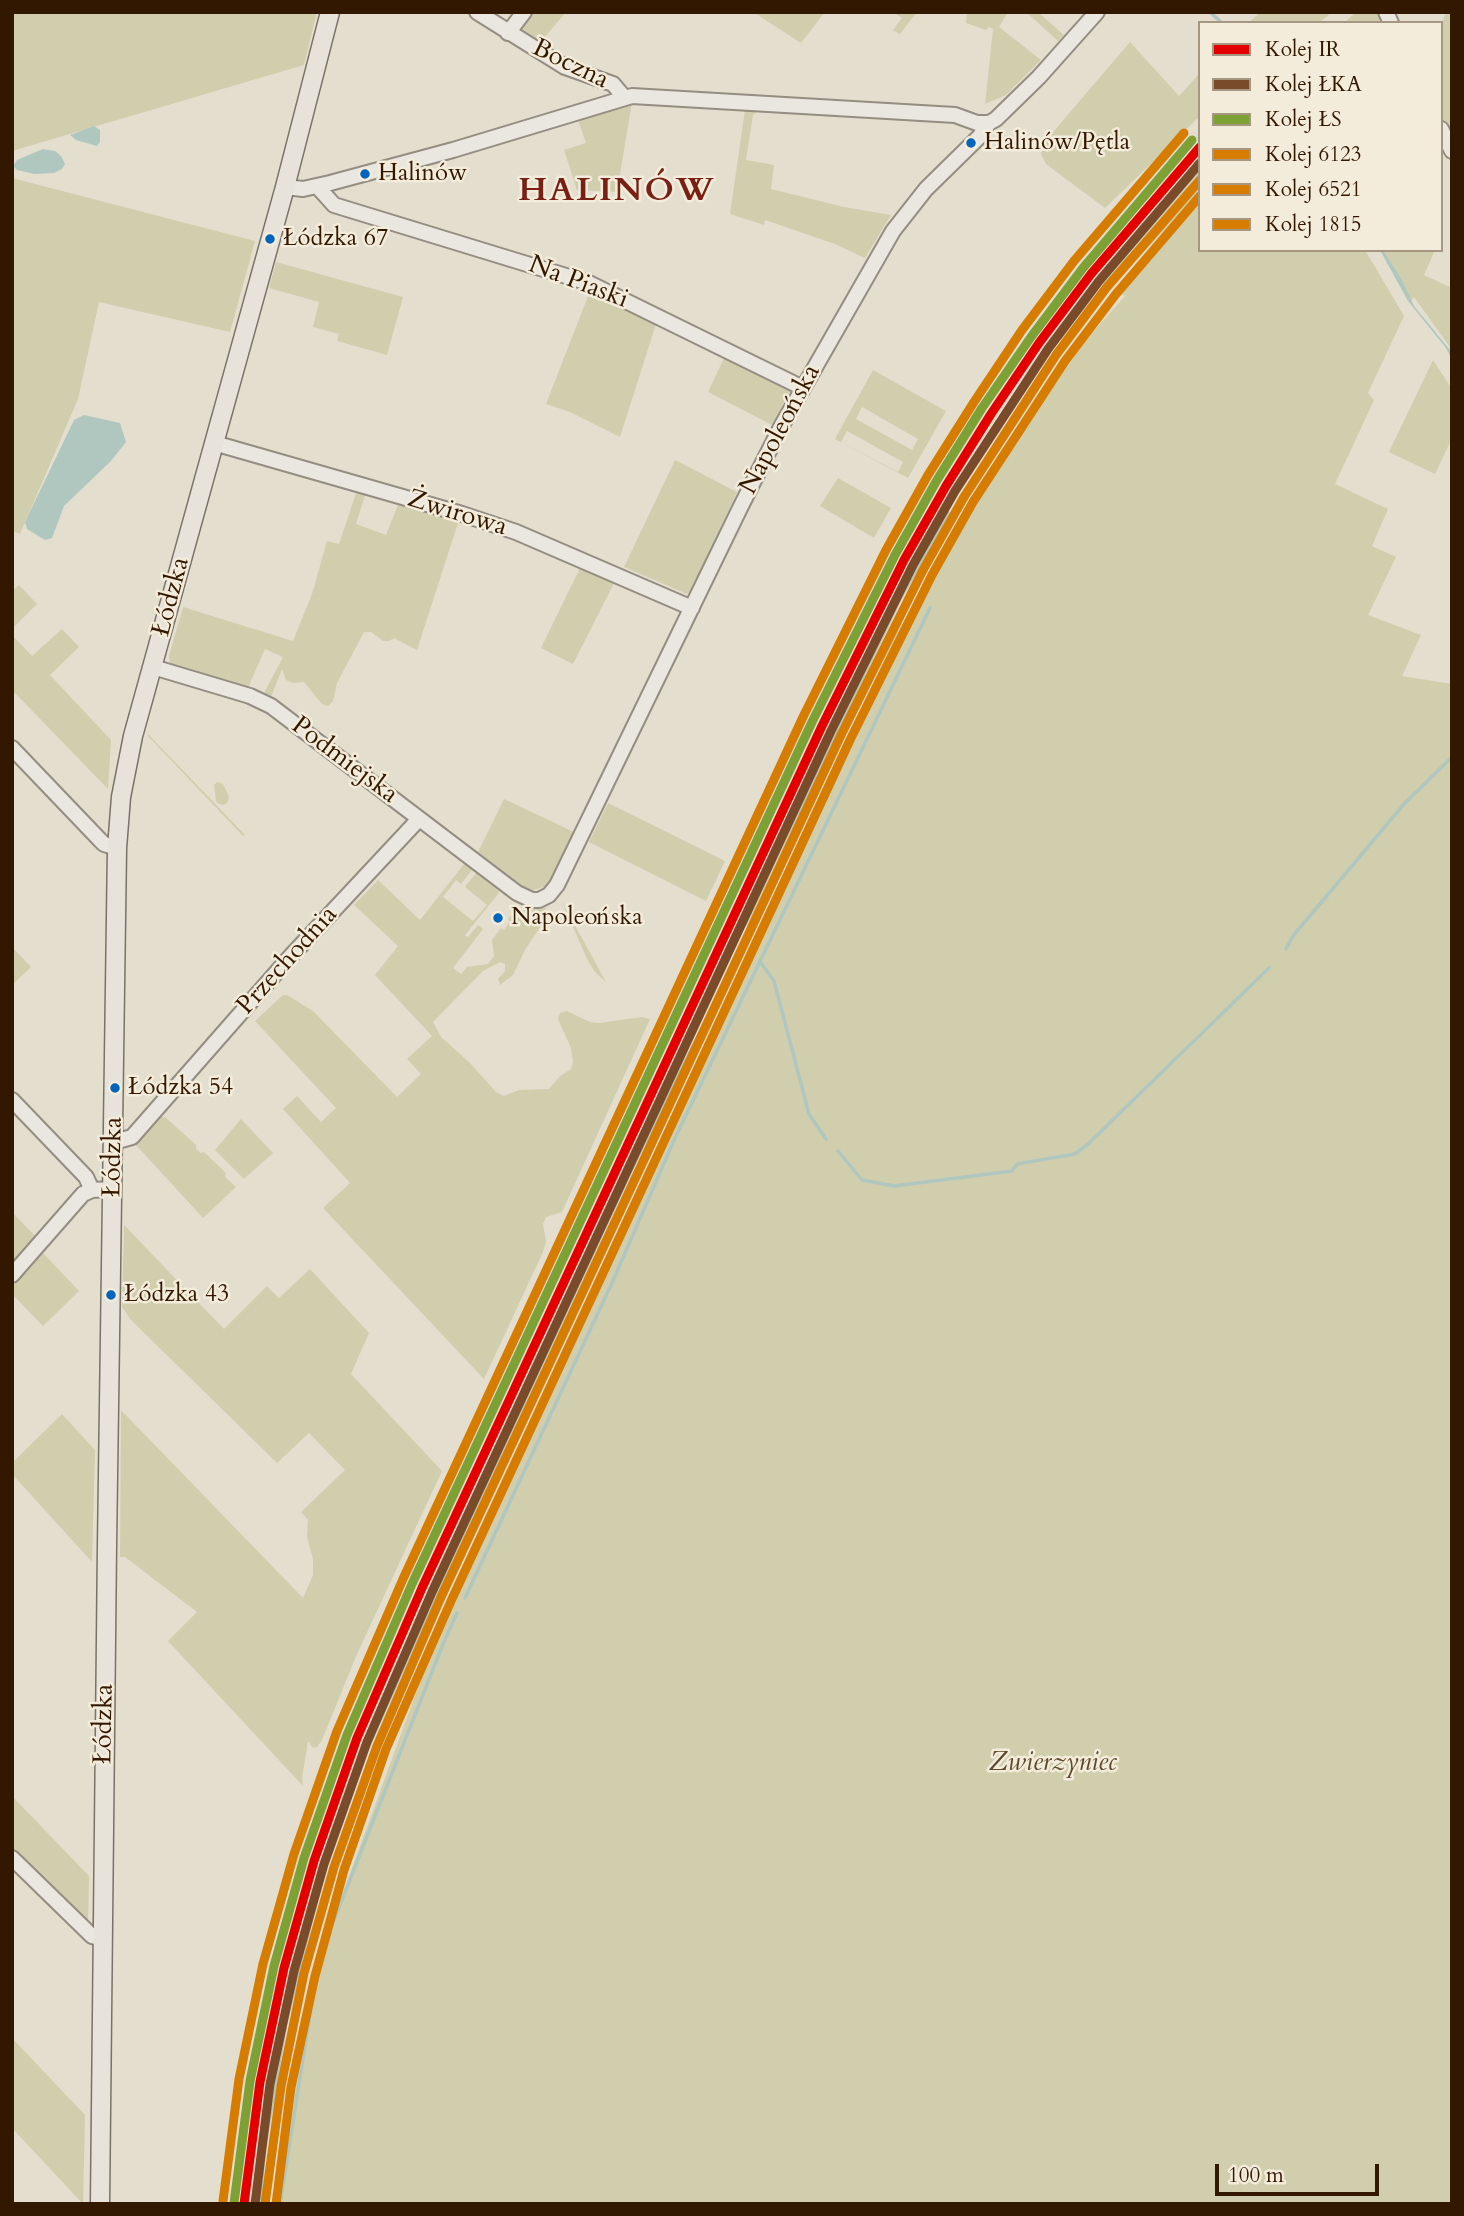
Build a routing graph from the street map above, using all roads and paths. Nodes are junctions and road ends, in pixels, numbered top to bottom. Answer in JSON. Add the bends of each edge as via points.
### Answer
{"nodes":[{"id":1,"x":330,"y":12,"type":"edge"},
{"id":2,"x":477,"y":12,"type":"edge"},
{"id":3,"x":524,"y":12,"type":"edge"},
{"id":4,"x":1097,"y":12,"type":"edge"},
{"id":5,"x":508,"y":33,"type":"junction"},
{"id":6,"x":624,"y":97,"type":"junction"},
{"id":7,"x":973,"y":122,"type":"junction"},
{"id":8,"x":989,"y":123,"type":"junction"},
{"id":9,"x":1443,"y":133,"type":"edge"},
{"id":10,"x":971,"y":144,"type":"junction"},
{"id":11,"x":1452,"y":151,"type":"edge"},
{"id":12,"x":324,"y":185,"type":"junction"},
{"id":13,"x":285,"y":187,"type":"junction"},
{"id":14,"x":803,"y":388,"type":"junction"},
{"id":15,"x":214,"y":443,"type":"junction"},
{"id":16,"x":692,"y":608,"type":"junction"},
{"id":17,"x":153,"y":667,"type":"junction"},
{"id":18,"x":12,"y":748,"type":"edge"},
{"id":19,"x":419,"y":819,"type":"junction"},
{"id":20,"x":117,"y":848,"type":"junction"},
{"id":21,"x":517,"y":893,"type":"joint"},
{"id":22,"x":12,"y":1100,"type":"edge"},
{"id":23,"x":114,"y":1142,"type":"junction"},
{"id":24,"x":113,"y":1189,"type":"junction"},
{"id":25,"x":92,"y":1190,"type":"junction"},
{"id":26,"x":12,"y":1275,"type":"edge"},
{"id":27,"x":12,"y":1858,"type":"edge"},
{"id":28,"x":103,"y":1939,"type":"junction"},
{"id":29,"x":100,"y":2204,"type":"edge"}],
"edges":[{"from":1,"to":13,"type":"main road","name":"Łódzka"},
{"from":2,"to":5,"type":"street","name":"Boczna"},
{"from":3,"to":5,"type":"street"},
{"from":4,"to":8,"type":"street","name":"Napoleońska"},
{"from":5,"to":6,"type":"street","name":"Boczna","via":[[565,67],[613,84]]},
{"from":6,"to":7,"type":"street","via":[[955,115]]},
{"from":6,"to":12,"type":"street"},
{"from":7,"to":8,"type":"street"},
{"from":7,"to":10,"type":"street"},
{"from":8,"to":10,"type":"street","name":"Napoleońska"},
{"from":9,"to":11,"type":"street"},
{"from":10,"to":14,"type":"street","name":"Napoleońska","via":[[893,231]]},
{"from":12,"to":13,"type":"street"},
{"from":12,"to":14,"type":"street","name":"Na Piaski","via":[[342,208],[589,283]]},
{"from":13,"to":15,"type":"main road","name":"Łódzka"},
{"from":14,"to":16,"type":"street","name":"Napoleońska"},
{"from":15,"to":16,"type":"street","name":"Żwirowa","via":[[516,532]]},
{"from":15,"to":17,"type":"main road","name":"Łódzka"},
{"from":16,"to":21,"type":"street","name":"Napoleońska","via":[[557,885],[539,900]]},
{"from":17,"to":19,"type":"street","name":"Podmiejska","via":[[271,706]]},
{"from":17,"to":20,"type":"main road","name":"Łódzka","via":[[126,766]]},
{"from":18,"to":20,"type":"street","via":[[104,844]]},
{"from":19,"to":21,"type":"street","name":"Podmiejska"},
{"from":19,"to":23,"type":"street","name":"Przechodnia","via":[[132,1137]]},
{"from":20,"to":23,"type":"main road","name":"Łódzka"},
{"from":22,"to":25,"type":"street","via":[[86,1177]]},
{"from":23,"to":24,"type":"main road","name":"Łódzka"},
{"from":24,"to":25,"type":"street"},
{"from":24,"to":28,"type":"main road","name":"Łódzka"},
{"from":25,"to":26,"type":"street","via":[[83,1194]]},
{"from":27,"to":28,"type":"street","via":[[92,1936]]},
{"from":28,"to":29,"type":"main road","name":"Łódzka"}]}
